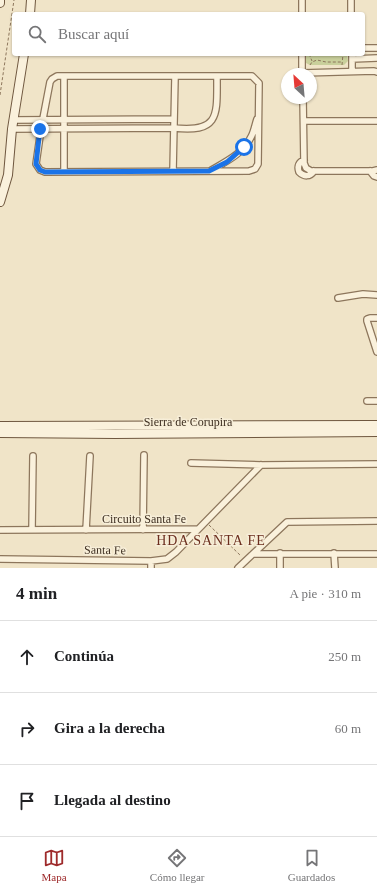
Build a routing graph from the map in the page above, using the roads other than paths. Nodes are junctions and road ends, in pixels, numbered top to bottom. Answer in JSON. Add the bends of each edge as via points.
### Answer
{"nodes":[{"id":1,"x":27,"y":0,"type":"edge"},
{"id":2,"x":31,"y":0,"type":"edge"},
{"id":3,"x":302,"y":0,"type":"edge"},
{"id":4,"x":351,"y":0,"type":"edge"},
{"id":5,"x":29,"y":12,"type":"edge"},
{"id":6,"x":29,"y":12,"type":"edge"},
{"id":7,"x":302,"y":12,"type":"edge"},
{"id":8,"x":351,"y":12,"type":"edge"},
{"id":9,"x":365,"y":48,"type":"edge"},
{"id":10,"x":376,"y":48,"type":"edge"},
{"id":11,"x":24,"y":56,"type":"edge"},
{"id":12,"x":302,"y":56,"type":"edge"},
{"id":13,"x":352,"y":56,"type":"edge"},
{"id":14,"x":376,"y":58,"type":"edge"},
{"id":15,"x":302,"y":68,"type":"edge"},
{"id":16,"x":352,"y":71,"type":"junction"},
{"id":17,"x":317,"y":72,"type":"edge"},
{"id":18,"x":377,"y":72,"type":"edge"},
{"id":19,"x":64,"y":76,"type":"junction"},
{"id":20,"x":175,"y":77,"type":"junction"},
{"id":21,"x":217,"y":77,"type":"junction"},
{"id":22,"x":303,"y":104,"type":"edge"},
{"id":23,"x":259,"y":115,"type":"junction"},
{"id":24,"x":64,"y":119,"type":"junction"},
{"id":25,"x":174,"y":119,"type":"junction"},
{"id":26,"x":14,"y":120,"type":"junction"},
{"id":27,"x":42,"y":120,"type":"junction"},
{"id":28,"x":304,"y":121,"type":"junction"},
{"id":29,"x":377,"y":121,"type":"edge"},
{"id":30,"x":174,"y":128,"type":"junction"},
{"id":31,"x":40,"y":129,"type":"junction"},
{"id":32,"x":64,"y":129,"type":"junction"},
{"id":33,"x":12,"y":130,"type":"junction"},
{"id":34,"x":9,"y":161,"type":"junction"},
{"id":35,"x":0,"y":166,"type":"edge"},
{"id":36,"x":377,"y":170,"type":"edge"},
{"id":37,"x":173,"y":171,"type":"junction"},
{"id":38,"x":209,"y":171,"type":"junction"},
{"id":39,"x":370,"y":171,"type":"junction"},
{"id":40,"x":64,"y":172,"type":"junction"},
{"id":41,"x":377,"y":177,"type":"edge"},
{"id":42,"x":0,"y":202,"type":"edge"},
{"id":43,"x":377,"y":295,"type":"edge"},
{"id":44,"x":338,"y":298,"type":"dead end"},
{"id":45,"x":377,"y":318,"type":"edge"},
{"id":46,"x":377,"y":352,"type":"edge"},
{"id":47,"x":367,"y":401,"type":"dead end"},
{"id":48,"x":377,"y":401,"type":"edge"},
{"id":49,"x":377,"y":425,"type":"edge"},
{"id":50,"x":0,"y":426,"type":"edge"},
{"id":51,"x":377,"y":432,"type":"edge"},
{"id":52,"x":0,"y":433,"type":"edge"},
{"id":53,"x":144,"y":455,"type":"dead end"},
{"id":54,"x":34,"y":456,"type":"dead end"},
{"id":55,"x":90,"y":456,"type":"dead end"},
{"id":56,"x":191,"y":464,"type":"dead end"},
{"id":57,"x":377,"y":464,"type":"edge"},
{"id":58,"x":261,"y":465,"type":"junction"},
{"id":59,"x":377,"y":521,"type":"edge"},
{"id":60,"x":198,"y":529,"type":"junction"},
{"id":61,"x":0,"y":530,"type":"edge"},
{"id":62,"x":32,"y":530,"type":"junction"},
{"id":63,"x":86,"y":530,"type":"junction"},
{"id":64,"x":143,"y":530,"type":"junction"},
{"id":65,"x":264,"y":543,"type":"junction"},
{"id":66,"x":267,"y":553,"type":"junction"},
{"id":67,"x":280,"y":553,"type":"junction"},
{"id":68,"x":334,"y":553,"type":"junction"},
{"id":69,"x":253,"y":554,"type":"junction"},
{"id":70,"x":377,"y":554,"type":"edge"},
{"id":71,"x":0,"y":559,"type":"edge"},
{"id":72,"x":151,"y":561,"type":"junction"},
{"id":73,"x":151,"y":568,"type":"edge"},
{"id":74,"x":238,"y":568,"type":"edge"},
{"id":75,"x":280,"y":568,"type":"edge"},
{"id":76,"x":335,"y":568,"type":"edge"}],
"edges":[{"from":1,"to":5,"type":"street"},
{"from":2,"to":6,"type":"street"},
{"from":3,"to":7,"type":"street"},
{"from":4,"to":8,"type":"street"},
{"from":9,"to":10,"type":"street"},
{"from":10,"to":14,"type":"street"},
{"from":11,"to":26,"type":"street"},
{"from":12,"to":15,"type":"street"},
{"from":13,"to":14,"type":"street"},
{"from":13,"to":16,"type":"street"},
{"from":16,"to":17,"type":"street"},
{"from":16,"to":18,"type":"street"},
{"from":19,"to":20,"type":"street"},
{"from":19,"to":24,"type":"street"},
{"from":19,"to":27,"type":"street","via":[[57,76],[50,82]]},
{"from":20,"to":21,"type":"street"},
{"from":20,"to":25,"type":"street"},
{"from":21,"to":23,"type":"street","via":[[252,76],[256,79],[259,83]]},
{"from":21,"to":30,"type":"street","via":[[216,112],[211,122],[203,128],[194,130]]},
{"from":22,"to":28,"type":"street"},
{"from":23,"to":38,"type":"street","via":[[251,138],[244,147],[227,162]]},
{"from":23,"to":38,"type":"street","via":[[258,164],[255,169]]},
{"from":24,"to":25,"type":"street"},
{"from":24,"to":27,"type":"street"},
{"from":24,"to":32,"type":"street"},
{"from":25,"to":30,"type":"street"},
{"from":26,"to":27,"type":"street"},
{"from":26,"to":33,"type":"street"},
{"from":27,"to":31,"type":"street"},
{"from":28,"to":29,"type":"street"},
{"from":28,"to":39,"type":"street","via":[[306,168],[314,171]]},
{"from":30,"to":32,"type":"street"},
{"from":30,"to":37,"type":"street"},
{"from":31,"to":32,"type":"street"},
{"from":31,"to":33,"type":"street"},
{"from":31,"to":40,"type":"street","via":[[36,164],[45,172]]},
{"from":32,"to":40,"type":"street"},
{"from":33,"to":34,"type":"street"},
{"from":34,"to":35,"type":"street"},
{"from":34,"to":42,"type":"street"},
{"from":36,"to":39,"type":"street"},
{"from":37,"to":38,"type":"street"},
{"from":37,"to":40,"type":"street"},
{"from":39,"to":41,"type":"street"},
{"from":43,"to":44,"type":"street","via":[[363,294]]},
{"from":45,"to":46,"type":"street","via":[[370,318],[367,321]]},
{"from":47,"to":48,"type":"street"},
{"from":49,"to":50,"type":"street","name":"Sierra de Corupira"},
{"from":51,"to":52,"type":"street","name":"Sierra de Corupira"},
{"from":53,"to":64,"type":"street"},
{"from":54,"to":62,"type":"street"},
{"from":55,"to":63,"type":"street"},
{"from":56,"to":58,"type":"street"},
{"from":57,"to":58,"type":"street"},
{"from":58,"to":60,"type":"street","name":"Circuito Santa Fe"},
{"from":59,"to":65,"type":"street","via":[[290,521]]},
{"from":60,"to":64,"type":"street","name":"Circuito Santa Fe"},
{"from":60,"to":72,"type":"street","name":"Santa Fe","via":[[167,559]]},
{"from":61,"to":62,"type":"street","name":"Circuito Santa Fe"},
{"from":62,"to":63,"type":"street","name":"Circuito Santa Fe"},
{"from":63,"to":64,"type":"street","name":"Circuito Santa Fe"},
{"from":65,"to":66,"type":"street"},
{"from":65,"to":69,"type":"street"},
{"from":66,"to":67,"type":"street"},
{"from":66,"to":69,"type":"street"},
{"from":67,"to":68,"type":"street"},
{"from":67,"to":75,"type":"street"},
{"from":68,"to":70,"type":"street"},
{"from":68,"to":76,"type":"street"},
{"from":69,"to":74,"type":"street"},
{"from":71,"to":72,"type":"street","name":"Santa Fe"},
{"from":72,"to":73,"type":"street"}]}
